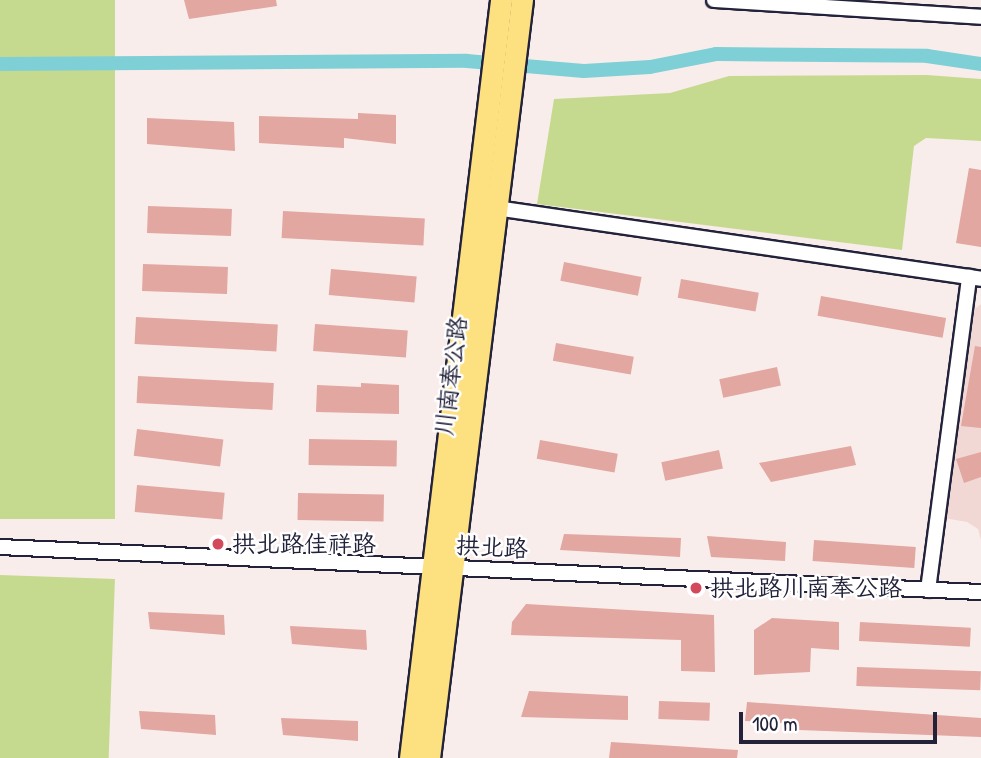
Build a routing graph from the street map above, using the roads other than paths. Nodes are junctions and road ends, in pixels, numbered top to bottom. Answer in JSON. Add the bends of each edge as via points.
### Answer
{"nodes":[{"id":1,"x":501,"y":0,"type":"edge"},
{"id":2,"x":522,"y":0,"type":"edge"},
{"id":3,"x":714,"y":0,"type":"edge"},
{"id":4,"x":981,"y":17,"type":"edge"},
{"id":5,"x":507,"y":39,"type":"junction"},
{"id":6,"x":500,"y":96,"type":"junction"},
{"id":7,"x":496,"y":208,"type":"junction"},
{"id":8,"x":975,"y":278,"type":"edge"},
{"id":9,"x":7,"y":548,"type":"edge"},
{"id":10,"x":442,"y":568,"type":"junction"},
{"id":11,"x":928,"y":590,"type":"junction"},
{"id":12,"x":981,"y":592,"type":"edge"},
{"id":13,"x":410,"y":758,"type":"edge"},
{"id":14,"x":429,"y":758,"type":"edge"}],
"edges":[{"from":1,"to":5,"type":"main road","name":"川南奉公路"},
{"from":2,"to":5,"type":"main road","name":"川南奉公路"},
{"from":3,"to":4,"type":"street"},
{"from":5,"to":6,"type":"main road","name":"川南奉公路"},
{"from":6,"to":7,"type":"main road","name":"川南奉公路"},
{"from":6,"to":10,"type":"main road","name":"川南奉公路"},
{"from":7,"to":8,"type":"street"},
{"from":7,"to":10,"type":"main road","name":"川南奉公路"},
{"from":8,"to":11,"type":"street"},
{"from":9,"to":10,"type":"street","name":"拱北路"},
{"from":10,"to":11,"type":"street","name":"拱北路"},
{"from":10,"to":13,"type":"main road","name":"川南奉公路"},
{"from":10,"to":14,"type":"main road","name":"川南奉公路"},
{"from":11,"to":12,"type":"street","name":"拱北路"}]}
